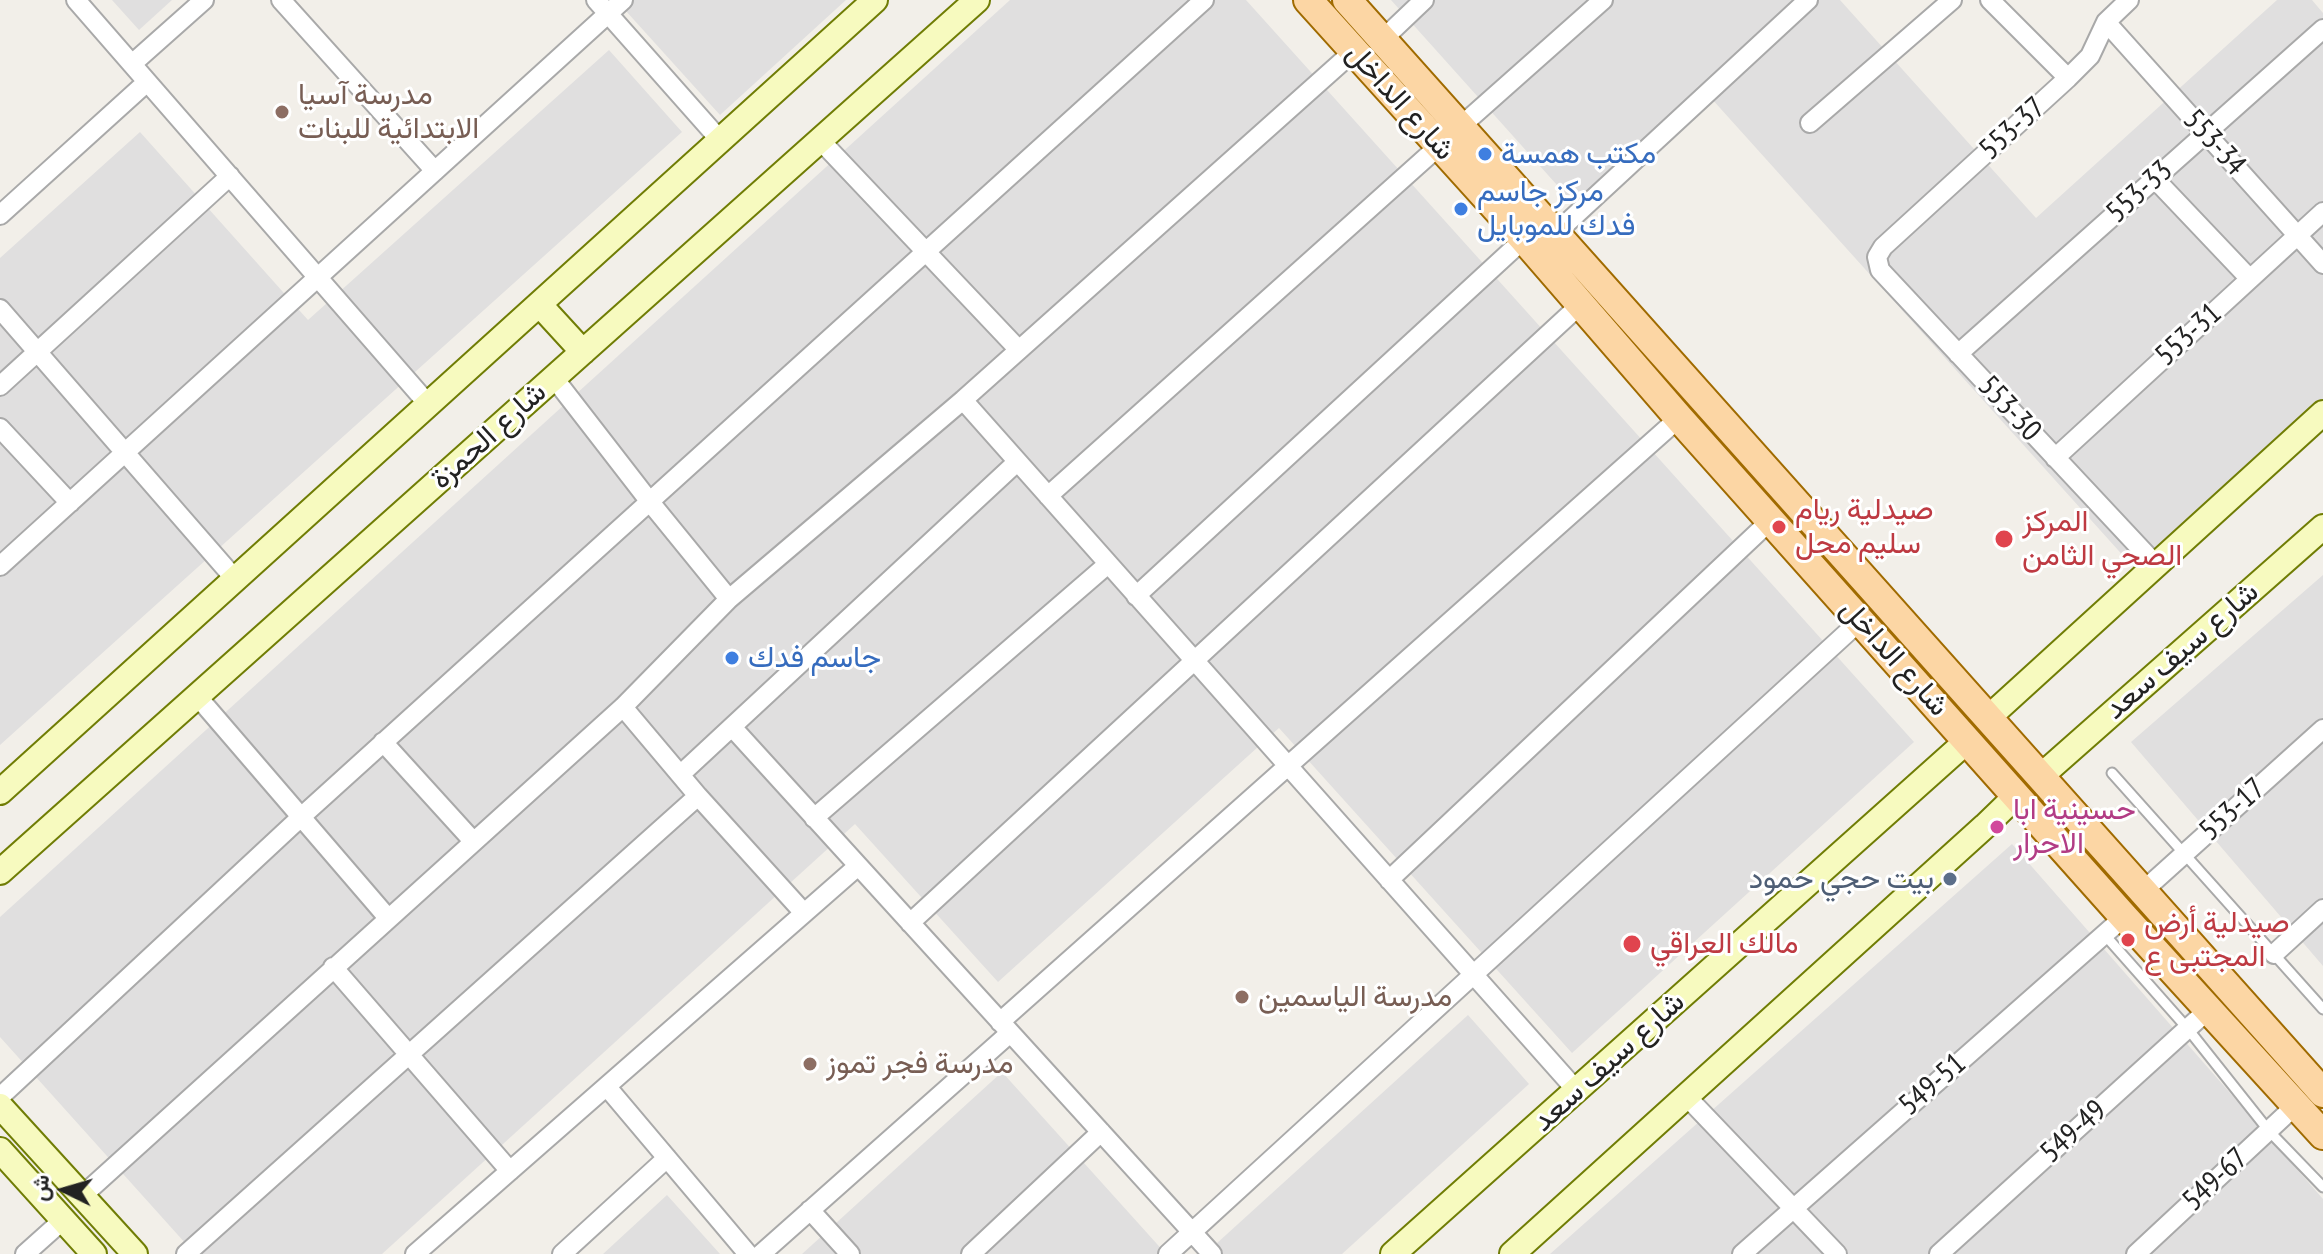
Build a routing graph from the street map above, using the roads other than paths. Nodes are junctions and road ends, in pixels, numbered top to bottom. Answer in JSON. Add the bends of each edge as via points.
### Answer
{"nodes":[{"id":1,"x":76,"y":0,"type":"edge"},
{"id":2,"x":204,"y":0,"type":"edge"},
{"id":3,"x":281,"y":0,"type":"edge"},
{"id":4,"x":623,"y":0,"type":"edge"},
{"id":5,"x":875,"y":0,"type":"edge"},
{"id":6,"x":977,"y":0,"type":"edge"},
{"id":7,"x":1204,"y":0,"type":"edge"},
{"id":8,"x":1308,"y":0,"type":"edge"},
{"id":9,"x":1347,"y":0,"type":"edge"},
{"id":10,"x":1424,"y":0,"type":"edge"},
{"id":11,"x":1603,"y":0,"type":"edge"},
{"id":12,"x":1808,"y":0,"type":"edge"},
{"id":13,"x":1952,"y":0,"type":"edge"},
{"id":14,"x":1990,"y":0,"type":"edge"},
{"id":15,"x":2129,"y":0,"type":"edge"},
{"id":16,"x":602,"y":7,"type":"edge"},
{"id":17,"x":2106,"y":22,"type":"junction"},
{"id":18,"x":2323,"y":29,"type":"edge"},
{"id":19,"x":1383,"y":39,"type":"junction"},
{"id":20,"x":1354,"y":51,"type":"junction"},
{"id":21,"x":132,"y":64,"type":"junction"},
{"id":22,"x":2068,"y":78,"type":"junction"},
{"id":23,"x":147,"y":82,"type":"junction"},
{"id":24,"x":1810,"y":123,"type":"dead end"},
{"id":25,"x":1461,"y":126,"type":"junction"},
{"id":26,"x":2206,"y":133,"type":"junction"},
{"id":27,"x":720,"y":140,"type":"junction"},
{"id":28,"x":820,"y":140,"type":"junction"},
{"id":29,"x":1439,"y":146,"type":"junction"},
{"id":30,"x":435,"y":171,"type":"junction"},
{"id":31,"x":230,"y":176,"type":"junction"},
{"id":32,"x":2155,"y":179,"type":"junction"},
{"id":33,"x":2323,"y":212,"type":"edge"},
{"id":34,"x":0,"y":215,"type":"edge"},
{"id":35,"x":1556,"y":233,"type":"junction"},
{"id":36,"x":2297,"y":235,"type":"junction"},
{"id":37,"x":1524,"y":239,"type":"junction"},
{"id":38,"x":1883,"y":247,"type":"joint"},
{"id":39,"x":926,"y":252,"type":"junction"},
{"id":40,"x":2323,"y":264,"type":"edge"},
{"id":41,"x":318,"y":277,"type":"junction"},
{"id":42,"x":2250,"y":279,"type":"junction"},
{"id":43,"x":539,"y":304,"type":"junction"},
{"id":44,"x":1581,"y":304,"type":"junction"},
{"id":45,"x":0,"y":309,"type":"edge"},
{"id":46,"x":1019,"y":350,"type":"junction"},
{"id":47,"x":37,"y":352,"type":"junction"},
{"id":48,"x":583,"y":352,"type":"junction"},
{"id":49,"x":1958,"y":354,"type":"junction"},
{"id":50,"x":554,"y":378,"type":"junction"},
{"id":51,"x":0,"y":386,"type":"edge"},
{"id":52,"x":963,"y":400,"type":"junction"},
{"id":53,"x":428,"y":404,"type":"junction"},
{"id":54,"x":2323,"y":413,"type":"edge"},
{"id":55,"x":1679,"y":418,"type":"junction"},
{"id":56,"x":0,"y":428,"type":"edge"},
{"id":57,"x":125,"y":453,"type":"junction"},
{"id":58,"x":2055,"y":458,"type":"junction"},
{"id":59,"x":1017,"y":462,"type":"junction"},
{"id":60,"x":1048,"y":496,"type":"junction"},
{"id":61,"x":650,"y":502,"type":"junction"},
{"id":62,"x":70,"y":503,"type":"junction"},
{"id":63,"x":1771,"y":520,"type":"junction"},
{"id":64,"x":2323,"y":527,"type":"edge"},
{"id":65,"x":1108,"y":564,"type":"junction"},
{"id":66,"x":2156,"y":565,"type":"junction"},
{"id":67,"x":0,"y":566,"type":"edge"},
{"id":68,"x":235,"y":579,"type":"junction"},
{"id":69,"x":1136,"y":596,"type":"junction"},
{"id":70,"x":729,"y":599,"type":"junction"},
{"id":71,"x":1861,"y":620,"type":"junction"},
{"id":72,"x":1194,"y":661,"type":"junction"},
{"id":73,"x":197,"y":696,"type":"junction"},
{"id":74,"x":623,"y":707,"type":"junction"},
{"id":75,"x":1988,"y":718,"type":"junction"},
{"id":76,"x":732,"y":727,"type":"junction"},
{"id":77,"x":2323,"y":729,"type":"edge"},
{"id":78,"x":1967,"y":741,"type":"junction"},
{"id":79,"x":383,"y":742,"type":"junction"},
{"id":80,"x":1287,"y":765,"type":"junction"},
{"id":81,"x":2112,"y":773,"type":"dead end"},
{"id":82,"x":681,"y":774,"type":"junction"},
{"id":83,"x":2041,"y":776,"type":"junction"},
{"id":84,"x":0,"y":792,"type":"edge"},
{"id":85,"x":698,"y":796,"type":"junction"},
{"id":86,"x":2016,"y":796,"type":"junction"},
{"id":87,"x":301,"y":817,"type":"junction"},
{"id":88,"x":814,"y":818,"type":"junction"},
{"id":89,"x":473,"y":841,"type":"junction"},
{"id":90,"x":2184,"y":853,"type":"junction"},
{"id":91,"x":858,"y":866,"type":"junction"},
{"id":92,"x":0,"y":872,"type":"edge"},
{"id":93,"x":1389,"y":880,"type":"junction"},
{"id":94,"x":2143,"y":891,"type":"junction"},
{"id":95,"x":2323,"y":909,"type":"edge"},
{"id":96,"x":804,"y":913,"type":"junction"},
{"id":97,"x":388,"y":918,"type":"junction"},
{"id":98,"x":910,"y":923,"type":"junction"},
{"id":99,"x":2114,"y":925,"type":"junction"},
{"id":100,"x":2274,"y":954,"type":"junction"},
{"id":101,"x":333,"y":967,"type":"junction"},
{"id":102,"x":1474,"y":975,"type":"junction"},
{"id":103,"x":2323,"y":1009,"type":"edge"},
{"id":104,"x":2198,"y":1020,"type":"junction"},
{"id":105,"x":1005,"y":1027,"type":"junction"},
{"id":106,"x":411,"y":1054,"type":"junction"},
{"id":107,"x":607,"y":1087,"type":"junction"},
{"id":108,"x":1577,"y":1091,"type":"junction"},
{"id":109,"x":2323,"y":1093,"type":"edge"},
{"id":110,"x":0,"y":1097,"type":"edge"},
{"id":111,"x":1687,"y":1097,"type":"junction"},
{"id":112,"x":0,"y":1106,"type":"edge"},
{"id":113,"x":2295,"y":1106,"type":"junction"},
{"id":114,"x":2269,"y":1131,"type":"junction"},
{"id":115,"x":1101,"y":1132,"type":"junction"},
{"id":116,"x":2323,"y":1135,"type":"edge"},
{"id":117,"x":0,"y":1150,"type":"edge"},
{"id":118,"x":667,"y":1158,"type":"junction"},
{"id":119,"x":510,"y":1171,"type":"junction"},
{"id":120,"x":2323,"y":1187,"type":"edge"},
{"id":121,"x":82,"y":1196,"type":"junction"},
{"id":122,"x":1793,"y":1209,"type":"junction"},
{"id":123,"x":810,"y":1210,"type":"junction"},
{"id":124,"x":63,"y":1220,"type":"junction"},
{"id":125,"x":1192,"y":1232,"type":"junction"},
{"id":126,"x":25,"y":1254,"type":"edge"},
{"id":127,"x":94,"y":1254,"type":"edge"},
{"id":128,"x":135,"y":1254,"type":"edge"},
{"id":129,"x":186,"y":1254,"type":"edge"},
{"id":130,"x":415,"y":1254,"type":"edge"},
{"id":131,"x":562,"y":1254,"type":"edge"},
{"id":132,"x":748,"y":1254,"type":"edge"},
{"id":133,"x":761,"y":1254,"type":"edge"},
{"id":134,"x":850,"y":1254,"type":"edge"},
{"id":135,"x":971,"y":1254,"type":"edge"},
{"id":136,"x":1168,"y":1254,"type":"edge"},
{"id":137,"x":1212,"y":1254,"type":"edge"},
{"id":138,"x":1393,"y":1254,"type":"edge"},
{"id":139,"x":1512,"y":1254,"type":"edge"},
{"id":140,"x":1742,"y":1254,"type":"edge"},
{"id":141,"x":1837,"y":1254,"type":"edge"},
{"id":142,"x":1939,"y":1254,"type":"edge"},
{"id":143,"x":2136,"y":1254,"type":"edge"}],
"edges":[{"from":1,"to":21,"type":"street"},
{"from":2,"to":21,"type":"street"},
{"from":3,"to":30,"type":"street"},
{"from":4,"to":16,"type":"street"},
{"from":5,"to":27,"type":"street"},
{"from":6,"to":28,"type":"street","name":"شارع الحمزة"},
{"from":7,"to":39,"type":"street"},
{"from":8,"to":20,"type":"main road","name":"شارع الداخل"},
{"from":9,"to":19,"type":"main road","name":"شارع الداخل"},
{"from":10,"to":19,"type":"street"},
{"from":11,"to":25,"type":"street"},
{"from":12,"to":35,"type":"street"},
{"from":13,"to":24,"type":"street"},
{"from":14,"to":22,"type":"street"},
{"from":15,"to":17,"type":"street","name":"553-37"},
{"from":16,"to":27,"type":"street"},
{"from":16,"to":30,"type":"street"},
{"from":17,"to":22,"type":"street","name":"553-37","via":[[2090,56]]},
{"from":17,"to":26,"type":"street","name":"553-34"},
{"from":18,"to":26,"type":"street","name":"553-33"},
{"from":19,"to":25,"type":"main road","name":"شارع الداخل"},
{"from":20,"to":29,"type":"main road","name":"شارع الداخل"},
{"from":20,"to":46,"type":"street"},
{"from":21,"to":23,"type":"street"},
{"from":22,"to":38,"type":"street","name":"553-37"},
{"from":23,"to":31,"type":"street"},
{"from":23,"to":34,"type":"street"},
{"from":25,"to":35,"type":"main road","name":"شارع الداخل"},
{"from":26,"to":32,"type":"street","name":"553-33"},
{"from":26,"to":36,"type":"street","name":"553-34"},
{"from":27,"to":43,"type":"street"},
{"from":28,"to":39,"type":"street"},
{"from":28,"to":48,"type":"street","name":"شارع الحمزة"},
{"from":29,"to":37,"type":"main road","name":"شارع الداخل"},
{"from":29,"to":60,"type":"street"},
{"from":30,"to":41,"type":"street"},
{"from":31,"to":41,"type":"street"},
{"from":31,"to":47,"type":"street"},
{"from":32,"to":42,"type":"street"},
{"from":32,"to":49,"type":"street","name":"553-33"},
{"from":33,"to":36,"type":"street","name":"553-31"},
{"from":35,"to":75,"type":"main road","name":"شارع الداخل"},
{"from":36,"to":40,"type":"street","name":"553-34"},
{"from":36,"to":42,"type":"street","name":"553-31"},
{"from":37,"to":44,"type":"main road","name":"شارع الداخل"},
{"from":37,"to":69,"type":"street"},
{"from":38,"to":49,"type":"street","name":"553-30","via":[[1877,257],[1880,270]]},
{"from":39,"to":46,"type":"street"},
{"from":39,"to":61,"type":"street"},
{"from":41,"to":53,"type":"street"},
{"from":41,"to":57,"type":"street"},
{"from":42,"to":58,"type":"street","name":"553-31"},
{"from":43,"to":48,"type":"street"},
{"from":43,"to":53,"type":"street"},
{"from":44,"to":55,"type":"main road","name":"شارع الداخل"},
{"from":44,"to":72,"type":"street"},
{"from":45,"to":47,"type":"street"},
{"from":46,"to":52,"type":"street"},
{"from":47,"to":51,"type":"street"},
{"from":47,"to":57,"type":"street"},
{"from":48,"to":50,"type":"street","name":"شارع الحمزة"},
{"from":49,"to":58,"type":"street","name":"553-30"},
{"from":50,"to":61,"type":"street"},
{"from":50,"to":73,"type":"street","name":"شارع الحمزة"},
{"from":52,"to":59,"type":"street"},
{"from":52,"to":70,"type":"street"},
{"from":53,"to":68,"type":"street"},
{"from":54,"to":66,"type":"street"},
{"from":55,"to":63,"type":"main road","name":"شارع الداخل"},
{"from":55,"to":80,"type":"street"},
{"from":56,"to":62,"type":"street"},
{"from":57,"to":62,"type":"street"},
{"from":57,"to":68,"type":"street"},
{"from":58,"to":66,"type":"street","name":"553-30"},
{"from":59,"to":60,"type":"street"},
{"from":59,"to":76,"type":"street"},
{"from":60,"to":65,"type":"street"},
{"from":61,"to":70,"type":"street"},
{"from":61,"to":79,"type":"street"},
{"from":62,"to":67,"type":"street"},
{"from":63,"to":71,"type":"main road","name":"شارع الداخل"},
{"from":63,"to":93,"type":"street"},
{"from":64,"to":83,"type":"street","name":"شارع سيف سعد"},
{"from":65,"to":69,"type":"street"},
{"from":65,"to":88,"type":"street"},
{"from":66,"to":75,"type":"street"},
{"from":68,"to":84,"type":"street"},
{"from":69,"to":72,"type":"street"},
{"from":70,"to":74,"type":"street"},
{"from":71,"to":78,"type":"main road","name":"شارع الداخل"},
{"from":71,"to":102,"type":"street"},
{"from":72,"to":80,"type":"street"},
{"from":72,"to":98,"type":"street"},
{"from":73,"to":87,"type":"street"},
{"from":73,"to":92,"type":"street","name":"شارع الحمزة"},
{"from":74,"to":82,"type":"street"},
{"from":74,"to":89,"type":"street"},
{"from":75,"to":83,"type":"main road","name":"شارع الداخل"},
{"from":76,"to":82,"type":"street"},
{"from":76,"to":88,"type":"street"},
{"from":77,"to":90,"type":"street","name":"553-17"},
{"from":78,"to":86,"type":"main road","name":"شارع الداخل"},
{"from":78,"to":108,"type":"street","name":"شارع سيف سعد"},
{"from":79,"to":87,"type":"street"},
{"from":79,"to":89,"type":"street"},
{"from":80,"to":93,"type":"street"},
{"from":80,"to":105,"type":"street"},
{"from":81,"to":90,"type":"lane"},
{"from":82,"to":85,"type":"street"},
{"from":83,"to":94,"type":"main road","name":"شارع الداخل"},
{"from":85,"to":96,"type":"street"},
{"from":85,"to":106,"type":"street"},
{"from":86,"to":99,"type":"main road","name":"شارع الداخل"},
{"from":86,"to":111,"type":"street"},
{"from":87,"to":97,"type":"street"},
{"from":87,"to":110,"type":"street"},
{"from":88,"to":91,"type":"street"},
{"from":89,"to":97,"type":"street"},
{"from":90,"to":94,"type":"street","name":"553-17"},
{"from":90,"to":100,"type":"lane"},
{"from":91,"to":96,"type":"street"},
{"from":91,"to":98,"type":"street"},
{"from":93,"to":102,"type":"street"},
{"from":94,"to":109,"type":"main road","name":"شارع الداخل"},
{"from":95,"to":100,"type":"street"},
{"from":96,"to":107,"type":"street"},
{"from":97,"to":101,"type":"street"},
{"from":98,"to":105,"type":"street"},
{"from":99,"to":104,"type":"main road","name":"شارع الداخل"},
{"from":99,"to":122,"type":"street","name":"549-51"},
{"from":100,"to":103,"type":"lane"},
{"from":101,"to":106,"type":"street"},
{"from":101,"to":121,"type":"street"},
{"from":102,"to":108,"type":"street"},
{"from":102,"to":125,"type":"street"},
{"from":104,"to":113,"type":"main road","name":"شارع الداخل"},
{"from":104,"to":114,"type":"lane"},
{"from":104,"to":142,"type":"street","name":"549-49"},
{"from":105,"to":115,"type":"street"},
{"from":105,"to":123,"type":"street"},
{"from":106,"to":119,"type":"street"},
{"from":106,"to":129,"type":"street"},
{"from":107,"to":118,"type":"street"},
{"from":107,"to":119,"type":"street"},
{"from":108,"to":138,"type":"street","name":"شارع سيف سعد"},
{"from":111,"to":122,"type":"street"},
{"from":111,"to":139,"type":"street"},
{"from":112,"to":121,"type":"street"},
{"from":113,"to":114,"type":"street","name":"549-67"},
{"from":113,"to":116,"type":"main road","name":"شارع الداخل"},
{"from":114,"to":120,"type":"lane"},
{"from":114,"to":143,"type":"street","name":"549-67"},
{"from":115,"to":125,"type":"street"},
{"from":115,"to":135,"type":"street"},
{"from":117,"to":124,"type":"street"},
{"from":118,"to":131,"type":"street"},
{"from":118,"to":132,"type":"street"},
{"from":119,"to":130,"type":"street"},
{"from":121,"to":128,"type":"street"},
{"from":122,"to":140,"type":"street","name":"549-51"},
{"from":122,"to":141,"type":"street"},
{"from":123,"to":133,"type":"street"},
{"from":123,"to":134,"type":"street"},
{"from":124,"to":126,"type":"street"},
{"from":124,"to":127,"type":"street"},
{"from":125,"to":136,"type":"street"},
{"from":125,"to":137,"type":"street"}]}
